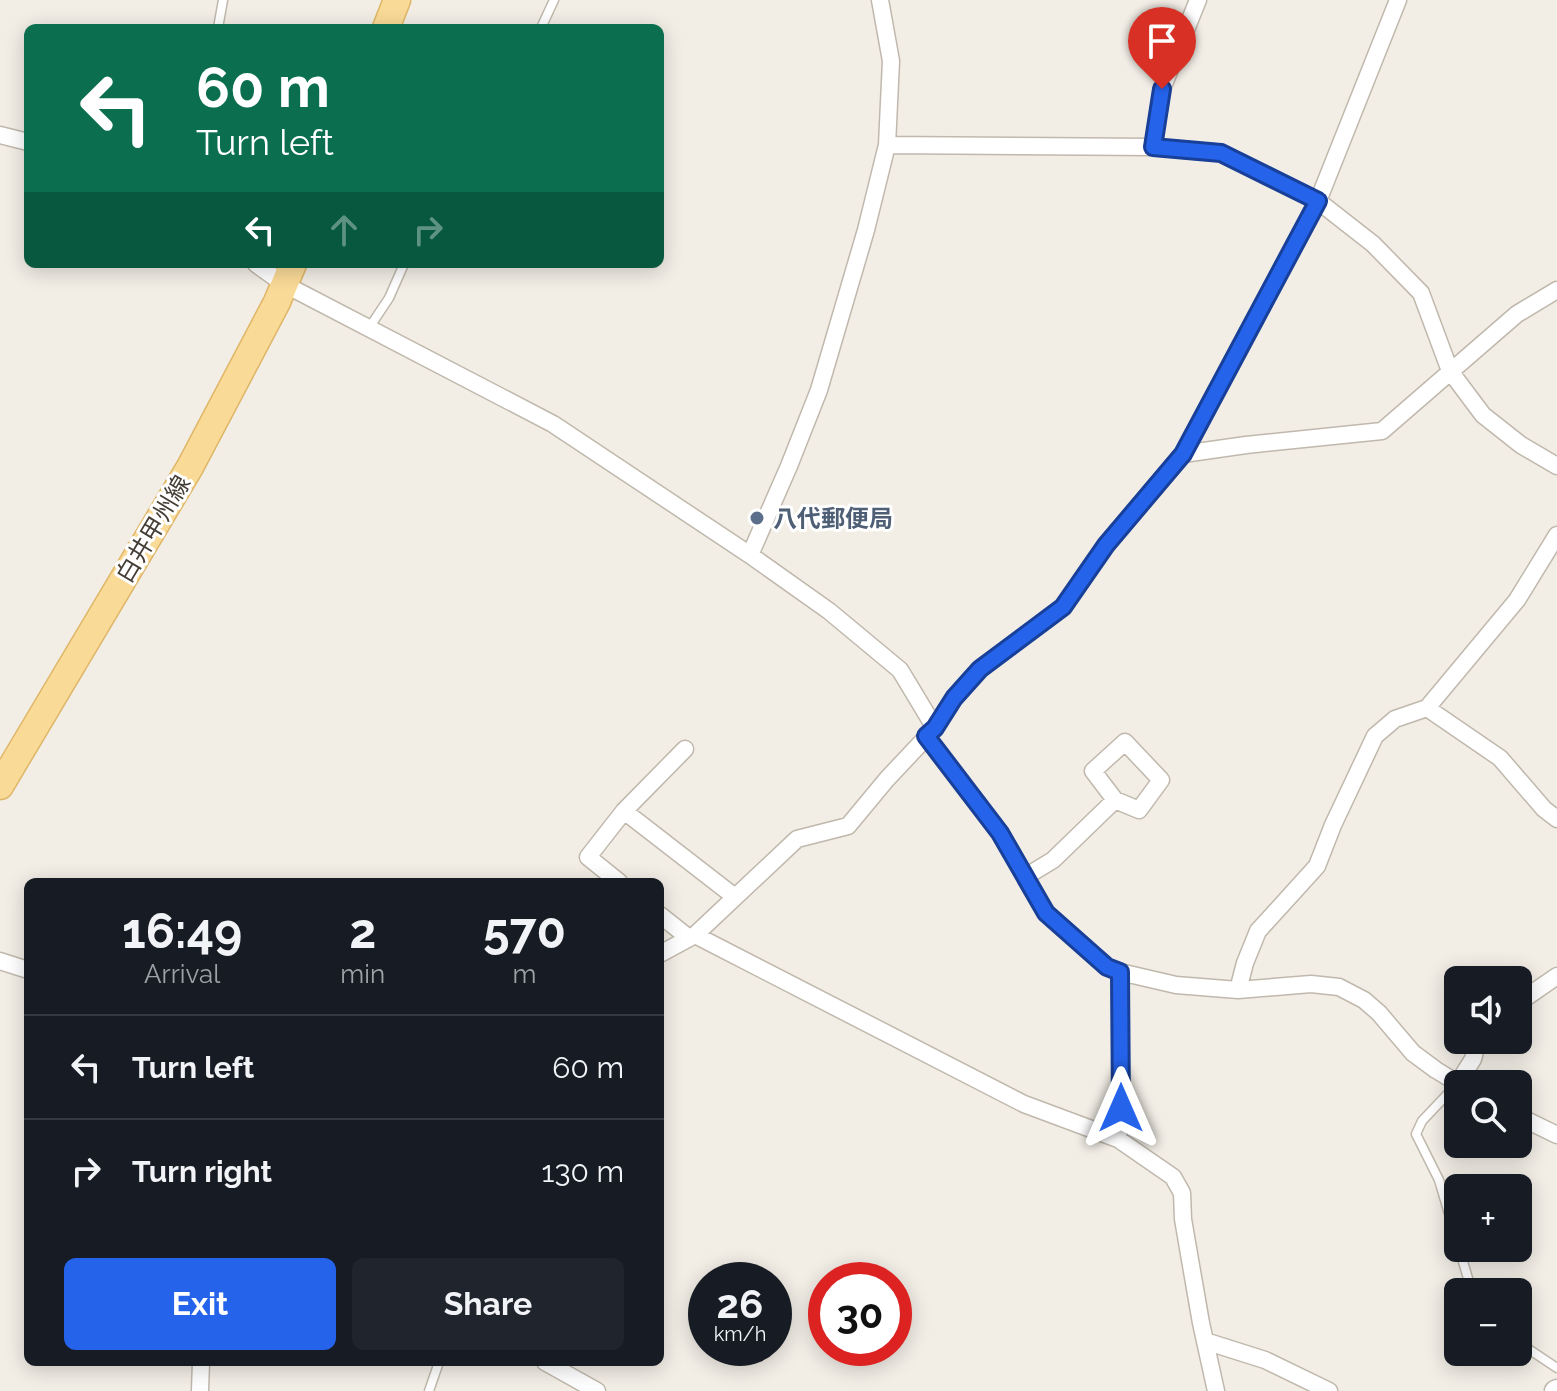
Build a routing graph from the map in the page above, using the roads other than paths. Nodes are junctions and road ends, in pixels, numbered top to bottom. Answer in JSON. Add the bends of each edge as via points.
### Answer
{"nodes":[{"id":1,"x":223,"y":0,"type":"edge"},
{"id":2,"x":397,"y":0,"type":"edge"},
{"id":3,"x":554,"y":0,"type":"edge"},
{"id":4,"x":880,"y":0,"type":"edge"},
{"id":5,"x":1198,"y":0,"type":"edge"},
{"id":6,"x":1398,"y":0,"type":"edge"},
{"id":7,"x":219,"y":24,"type":"edge"},
{"id":8,"x":388,"y":24,"type":"edge"},
{"id":9,"x":543,"y":24,"type":"edge"},
{"id":10,"x":0,"y":135,"type":"edge"},
{"id":11,"x":24,"y":141,"type":"edge"},
{"id":12,"x":887,"y":145,"type":"junction"},
{"id":13,"x":1153,"y":147,"type":"junction"},
{"id":14,"x":1318,"y":201,"type":"junction"},
{"id":15,"x":269,"y":268,"type":"edge"},
{"id":16,"x":402,"y":268,"type":"edge"},
{"id":17,"x":288,"y":274,"type":"edge"},
{"id":18,"x":1557,"y":290,"type":"edge"},
{"id":19,"x":369,"y":328,"type":"junction"},
{"id":20,"x":1450,"y":371,"type":"junction"},
{"id":21,"x":1183,"y":454,"type":"junction"},
{"id":22,"x":1557,"y":466,"type":"edge"},
{"id":23,"x":1557,"y":535,"type":"edge"},
{"id":24,"x":750,"y":555,"type":"junction"},
{"id":25,"x":1427,"y":708,"type":"junction"},
{"id":26,"x":930,"y":732,"type":"junction"},
{"id":27,"x":685,"y":749,"type":"dead end"},
{"id":28,"x":0,"y":786,"type":"edge"},
{"id":29,"x":1115,"y":800,"type":"dead end"},
{"id":30,"x":624,"y":811,"type":"junction"},
{"id":31,"x":1557,"y":819,"type":"edge"},
{"id":32,"x":1025,"y":877,"type":"junction"},
{"id":33,"x":614,"y":878,"type":"edge"},
{"id":34,"x":735,"y":897,"type":"junction"},
{"id":35,"x":664,"y":918,"type":"edge"},
{"id":36,"x":692,"y":936,"type":"junction"},
{"id":37,"x":664,"y":952,"type":"edge"},
{"id":38,"x":0,"y":961,"type":"edge"},
{"id":39,"x":24,"y":969,"type":"edge"},
{"id":40,"x":1120,"y":972,"type":"junction"},
{"id":41,"x":1557,"y":976,"type":"edge"},
{"id":42,"x":1238,"y":990,"type":"junction"},
{"id":43,"x":1532,"y":993,"type":"edge"},
{"id":44,"x":1444,"y":1075,"type":"edge"},
{"id":45,"x":1444,"y":1099,"type":"edge"},
{"id":46,"x":1532,"y":1124,"type":"edge"},
{"id":47,"x":1557,"y":1135,"type":"edge"},
{"id":48,"x":1118,"y":1139,"type":"junction"},
{"id":49,"x":1444,"y":1197,"type":"edge"},
{"id":50,"x":1205,"y":1341,"type":"junction"},
{"id":51,"x":1532,"y":1351,"type":"edge"},
{"id":52,"x":201,"y":1366,"type":"edge"},
{"id":53,"x":438,"y":1366,"type":"edge"},
{"id":54,"x":552,"y":1366,"type":"edge"},
{"id":55,"x":1557,"y":1368,"type":"edge"},
{"id":56,"x":593,"y":1390,"type":"edge"},
{"id":57,"x":200,"y":1391,"type":"edge"},
{"id":58,"x":429,"y":1391,"type":"edge"},
{"id":59,"x":1216,"y":1391,"type":"edge"},
{"id":60,"x":1329,"y":1391,"type":"edge"}],
"edges":[{"from":1,"to":7,"type":"lane"},
{"from":2,"to":8,"type":"main road"},
{"from":3,"to":9,"type":"lane"},
{"from":4,"to":12,"type":"street","via":[[891,61]]},
{"from":5,"to":13,"type":"street","via":[[1162,89]]},
{"from":6,"to":14,"type":"street"},
{"from":10,"to":11,"type":"street"},
{"from":12,"to":13,"type":"street"},
{"from":12,"to":24,"type":"street","via":[[819,390]]},
{"from":13,"to":14,"type":"street","via":[[1221,153]]},
{"from":14,"to":20,"type":"street","via":[[1373,244],[1421,293]]},
{"from":14,"to":21,"type":"street"},
{"from":15,"to":17,"type":"street"},
{"from":16,"to":19,"type":"lane"},
{"from":17,"to":19,"type":"street"},
{"from":17,"to":28,"type":"main road","name":"白井甲州線","via":[[190,467]]},
{"from":18,"to":20,"type":"street","via":[[1517,314]]},
{"from":19,"to":24,"type":"street","via":[[553,424]]},
{"from":20,"to":21,"type":"street","via":[[1382,431]]},
{"from":20,"to":22,"type":"street","via":[[1483,415]]},
{"from":21,"to":26,"type":"street","via":[[1106,545],[1063,607],[980,669]]},
{"from":23,"to":25,"type":"street","via":[[1517,600]]},
{"from":24,"to":26,"type":"street","via":[[900,670]]},
{"from":25,"to":31,"type":"street","via":[[1500,758]]},
{"from":25,"to":42,"type":"street","via":[[1395,719],[1375,736],[1317,866],[1258,931]]},
{"from":26,"to":32,"type":"street"},
{"from":26,"to":34,"type":"street","via":[[848,826],[797,839]]},
{"from":27,"to":30,"type":"street"},
{"from":29,"to":32,"type":"street","via":[[1053,860]]},
{"from":30,"to":33,"type":"street","via":[[588,857]]},
{"from":30,"to":34,"type":"street"},
{"from":32,"to":40,"type":"street","via":[[1046,913],[1107,967]]},
{"from":34,"to":36,"type":"street"},
{"from":35,"to":36,"type":"street"},
{"from":36,"to":37,"type":"street"},
{"from":36,"to":48,"type":"street","via":[[1024,1104]]},
{"from":38,"to":39,"type":"street"},
{"from":40,"to":42,"type":"street","via":[[1176,985]]},
{"from":40,"to":48,"type":"street"},
{"from":41,"to":43,"type":"street"},
{"from":42,"to":44,"type":"street","via":[[1339,987],[1364,1000],[1413,1053]]},
{"from":45,"to":49,"type":"lane","via":[[1416,1134]]},
{"from":46,"to":47,"type":"street"},
{"from":48,"to":50,"type":"street","via":[[1173,1177],[1182,1193]]},
{"from":50,"to":59,"type":"street"},
{"from":50,"to":60,"type":"street","via":[[1265,1360]]},
{"from":51,"to":55,"type":"lane"},
{"from":52,"to":57,"type":"street"},
{"from":53,"to":58,"type":"lane"},
{"from":54,"to":56,"type":"street"}]}
